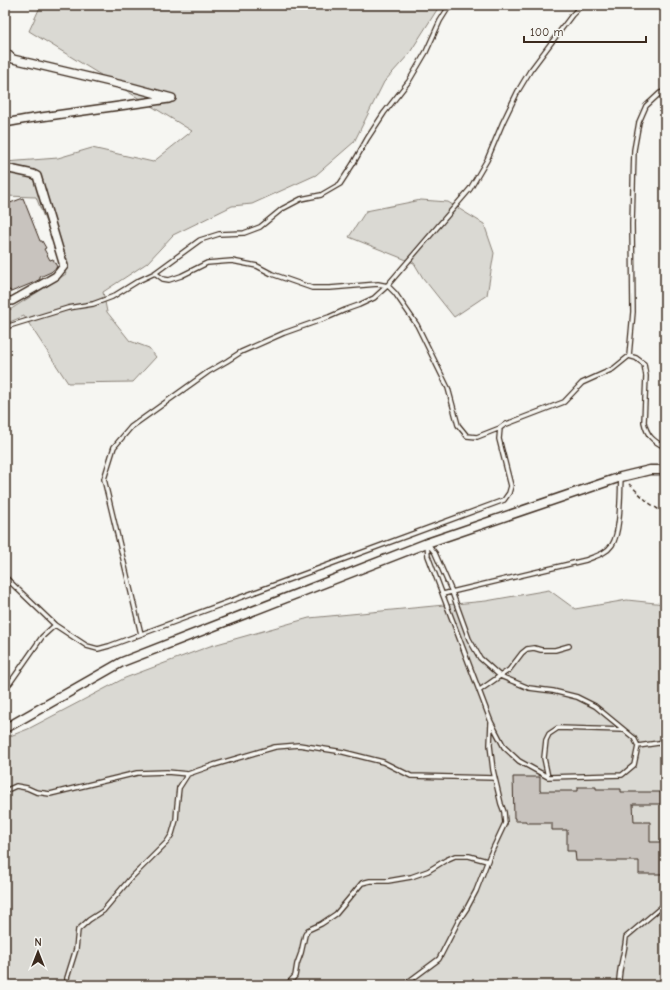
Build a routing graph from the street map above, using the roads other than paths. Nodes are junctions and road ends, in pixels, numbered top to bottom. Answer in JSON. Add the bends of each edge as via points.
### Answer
{"nodes":[{"id":1,"x":450,"y":5,"type":"edge"},
{"id":2,"x":582,"y":5,"type":"edge"},
{"id":3,"x":5,"y":52,"type":"edge"},
{"id":4,"x":665,"y":91,"type":"edge"},
{"id":5,"x":5,"y":123,"type":"edge"},
{"id":6,"x":5,"y":168,"type":"edge"},
{"id":7,"x":155,"y":273,"type":"junction"},
{"id":8,"x":388,"y":286,"type":"junction"},
{"id":9,"x":5,"y":301,"type":"edge"},
{"id":10,"x":5,"y":326,"type":"edge"},
{"id":11,"x":629,"y":356,"type":"junction"},
{"id":12,"x":500,"y":428,"type":"junction"},
{"id":13,"x":665,"y":447,"type":"edge"},
{"id":14,"x":665,"y":470,"type":"edge"},
{"id":15,"x":621,"y":477,"type":"junction"},
{"id":16,"x":427,"y":543,"type":"junction"},
{"id":17,"x":5,"y":578,"type":"edge"},
{"id":18,"x":452,"y":592,"type":"junction"},
{"id":19,"x":443,"y":594,"type":"junction"},
{"id":20,"x":55,"y":625,"type":"junction"},
{"id":21,"x":141,"y":634,"type":"junction"},
{"id":22,"x":569,"y":646,"type":"dead end"},
{"id":23,"x":500,"y":676,"type":"junction"},
{"id":24,"x":5,"y":688,"type":"edge"},
{"id":25,"x":480,"y":690,"type":"junction"},
{"id":26,"x":491,"y":722,"type":"junction"},
{"id":27,"x":5,"y":728,"type":"edge"},
{"id":28,"x":624,"y":730,"type":"junction"},
{"id":29,"x":665,"y":742,"type":"edge"},
{"id":30,"x":638,"y":746,"type":"junction"},
{"id":31,"x":188,"y":774,"type":"junction"},
{"id":32,"x":548,"y":777,"type":"junction"},
{"id":33,"x":495,"y":778,"type":"junction"},
{"id":34,"x":5,"y":791,"type":"edge"},
{"id":35,"x":487,"y":861,"type":"junction"},
{"id":36,"x":665,"y":904,"type":"edge"},
{"id":37,"x":67,"y":985,"type":"edge"},
{"id":38,"x":287,"y":985,"type":"edge"},
{"id":39,"x":404,"y":985,"type":"edge"},
{"id":40,"x":619,"y":985,"type":"edge"}],
"edges":[{"from":1,"to":7,"type":"lane","via":[[409,81],[384,113],[340,184],[321,195],[301,199],[282,208],[260,227],[244,233],[219,234],[200,240]]},
{"from":2,"to":8,"type":"lane","via":[[572,15],[518,91],[487,160],[470,190]]},
{"from":3,"to":5,"type":"street","via":[[13,59],[172,98]]},
{"from":4,"to":11,"type":"lane","via":[[646,106],[639,122],[634,150],[633,312]]},
{"from":6,"to":9,"type":"street","via":[[36,176],[64,266],[56,276],[46,282],[12,301]]},
{"from":7,"to":8,"type":"lane","via":[[169,280],[207,264],[232,261],[257,266],[312,288],[378,284]]},
{"from":7,"to":10,"type":"lane","via":[[112,297],[93,304],[68,308]]},
{"from":8,"to":12,"type":"lane","via":[[417,326],[448,388],[458,425],[467,436],[477,437]]},
{"from":8,"to":21,"type":"lane","via":[[374,298],[241,352],[208,372],[131,427],[114,447],[104,479]]},
{"from":11,"to":12,"type":"lane","via":[[613,368],[582,383],[564,402]]},
{"from":11,"to":13,"type":"lane","via":[[644,364],[646,429],[656,443]]},
{"from":12,"to":21,"type":"lane","via":[[499,439],[511,486],[504,500]]},
{"from":14,"to":15,"type":"street","via":[[650,470]]},
{"from":15,"to":16,"type":"street"},
{"from":15,"to":18,"type":"lane","via":[[618,530],[612,545],[602,554]]},
{"from":16,"to":18,"type":"lane","via":[[435,553]]},
{"from":16,"to":19,"type":"lane","via":[[428,556]]},
{"from":16,"to":27,"type":"street","via":[[122,662]]},
{"from":17,"to":20,"type":"lane"},
{"from":18,"to":19,"type":"lane"},
{"from":18,"to":23,"type":"lane","via":[[469,639],[480,658]]},
{"from":19,"to":25,"type":"lane"},
{"from":20,"to":21,"type":"lane","via":[[87,646],[98,649]]},
{"from":20,"to":24,"type":"lane","via":[[42,637]]},
{"from":22,"to":23,"type":"lane","via":[[555,650],[527,648],[509,670]]},
{"from":23,"to":25,"type":"lane"},
{"from":23,"to":28,"type":"lane","via":[[529,688],[577,697],[595,706]]},
{"from":25,"to":26,"type":"lane"},
{"from":26,"to":32,"type":"lane","via":[[504,747],[518,761]]},
{"from":26,"to":33,"type":"lane","via":[[490,745]]},
{"from":28,"to":30,"type":"lane","via":[[634,738]]},
{"from":28,"to":32,"type":"lane","via":[[558,728],[549,734],[546,740],[544,758]]},
{"from":29,"to":30,"type":"lane"},
{"from":30,"to":32,"type":"lane","via":[[634,765],[622,775]]},
{"from":31,"to":33,"type":"lane","via":[[275,747],[299,745],[383,762],[411,776]]},
{"from":31,"to":34,"type":"lane","via":[[137,773],[50,794],[16,786]]},
{"from":31,"to":37,"type":"lane","via":[[179,788],[176,820],[167,842],[103,911],[78,930]]},
{"from":33,"to":35,"type":"lane","via":[[505,823]]},
{"from":35,"to":38,"type":"lane","via":[[469,856],[455,856],[411,877],[362,883],[336,914],[308,930],[295,976]]},
{"from":35,"to":39,"type":"lane","via":[[470,902],[439,959]]},
{"from":36,"to":40,"type":"lane","via":[[626,936]]}]}
